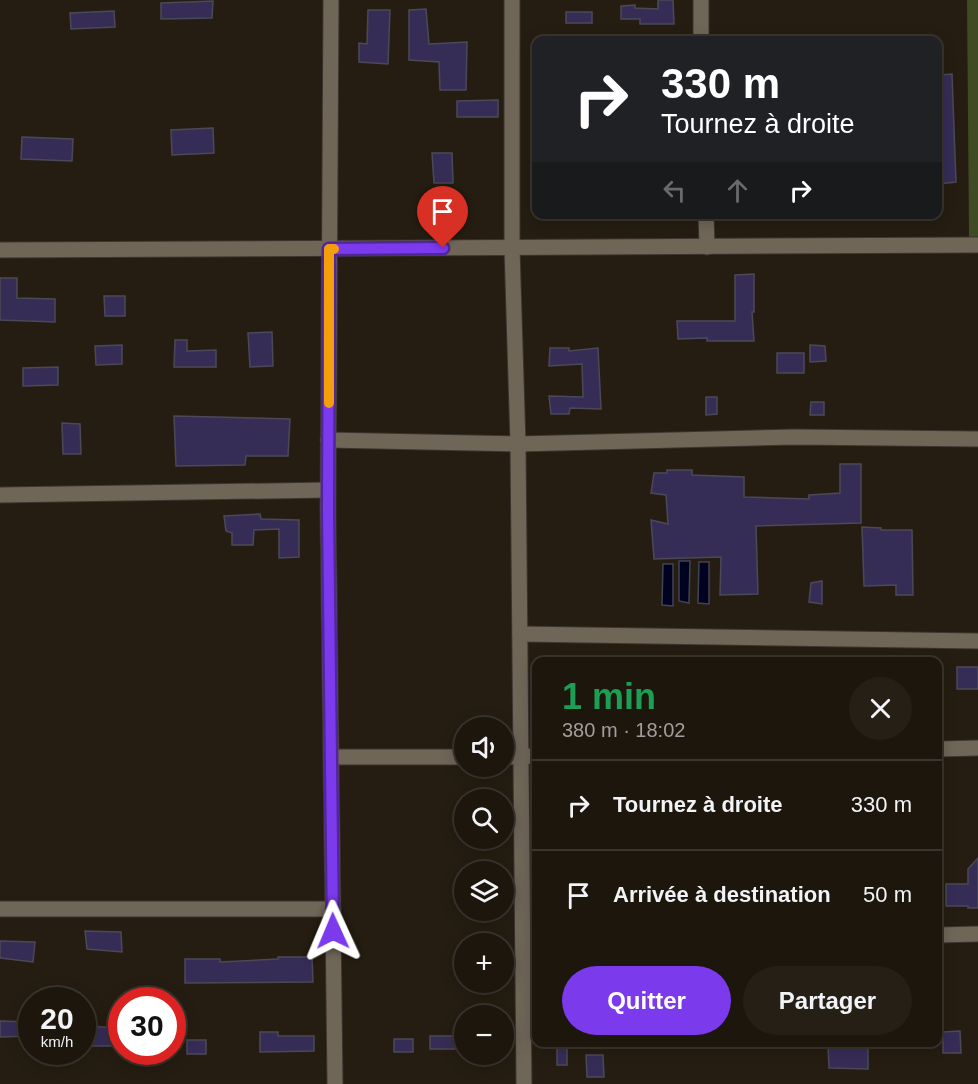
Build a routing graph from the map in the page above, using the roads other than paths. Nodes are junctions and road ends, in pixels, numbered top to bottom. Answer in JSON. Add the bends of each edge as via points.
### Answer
{"nodes":[{"id":1,"x":331,"y":0,"type":"edge"},
{"id":2,"x":512,"y":0,"type":"edge"},
{"id":3,"x":700,"y":0,"type":"edge"},
{"id":4,"x":701,"y":36,"type":"edge"},
{"id":5,"x":706,"y":219,"type":"edge"},
{"id":6,"x":978,"y":245,"type":"edge"},
{"id":7,"x":707,"y":247,"type":"junction"},
{"id":8,"x":512,"y":248,"type":"junction"},
{"id":9,"x":329,"y":249,"type":"junction"},
{"id":10,"x":0,"y":250,"type":"edge"},
{"id":11,"x":978,"y":439,"type":"edge"},
{"id":12,"x":328,"y":440,"type":"junction"},
{"id":13,"x":518,"y":444,"type":"junction"},
{"id":14,"x":328,"y":490,"type":"junction"},
{"id":15,"x":0,"y":495,"type":"edge"},
{"id":16,"x":519,"y":634,"type":"junction"},
{"id":17,"x":978,"y":641,"type":"edge"},
{"id":18,"x":978,"y":748,"type":"edge"},
{"id":19,"x":942,"y":749,"type":"edge"},
{"id":20,"x":514,"y":756,"type":"edge"},
{"id":21,"x":521,"y":756,"type":"junction"},
{"id":22,"x":532,"y":756,"type":"edge"},
{"id":23,"x":332,"y":757,"type":"junction"},
{"id":24,"x":454,"y":757,"type":"edge"},
{"id":25,"x":0,"y":909,"type":"edge"},
{"id":26,"x":333,"y":909,"type":"junction"},
{"id":27,"x":978,"y":934,"type":"edge"},
{"id":28,"x":942,"y":935,"type":"edge"},
{"id":29,"x":530,"y":941,"type":"edge"},
{"id":30,"x":335,"y":1084,"type":"edge"},
{"id":31,"x":524,"y":1084,"type":"edge"}],
"edges":[{"from":1,"to":9,"type":"street"},
{"from":2,"to":8,"type":"street"},
{"from":3,"to":4,"type":"street"},
{"from":5,"to":7,"type":"street"},
{"from":6,"to":7,"type":"street"},
{"from":7,"to":8,"type":"street"},
{"from":8,"to":9,"type":"street"},
{"from":8,"to":13,"type":"street"},
{"from":9,"to":10,"type":"street"},
{"from":9,"to":12,"type":"street"},
{"from":11,"to":13,"type":"street","via":[[795,437]]},
{"from":12,"to":13,"type":"street"},
{"from":12,"to":14,"type":"street"},
{"from":13,"to":16,"type":"street"},
{"from":14,"to":15,"type":"street"},
{"from":14,"to":23,"type":"street"},
{"from":16,"to":17,"type":"street"},
{"from":16,"to":21,"type":"street"},
{"from":18,"to":19,"type":"street"},
{"from":20,"to":21,"type":"street"},
{"from":21,"to":22,"type":"street"},
{"from":21,"to":29,"type":"street"},
{"from":23,"to":24,"type":"street"},
{"from":23,"to":26,"type":"street"},
{"from":25,"to":26,"type":"street"},
{"from":26,"to":30,"type":"street"},
{"from":27,"to":28,"type":"street"},
{"from":29,"to":31,"type":"street"}]}
